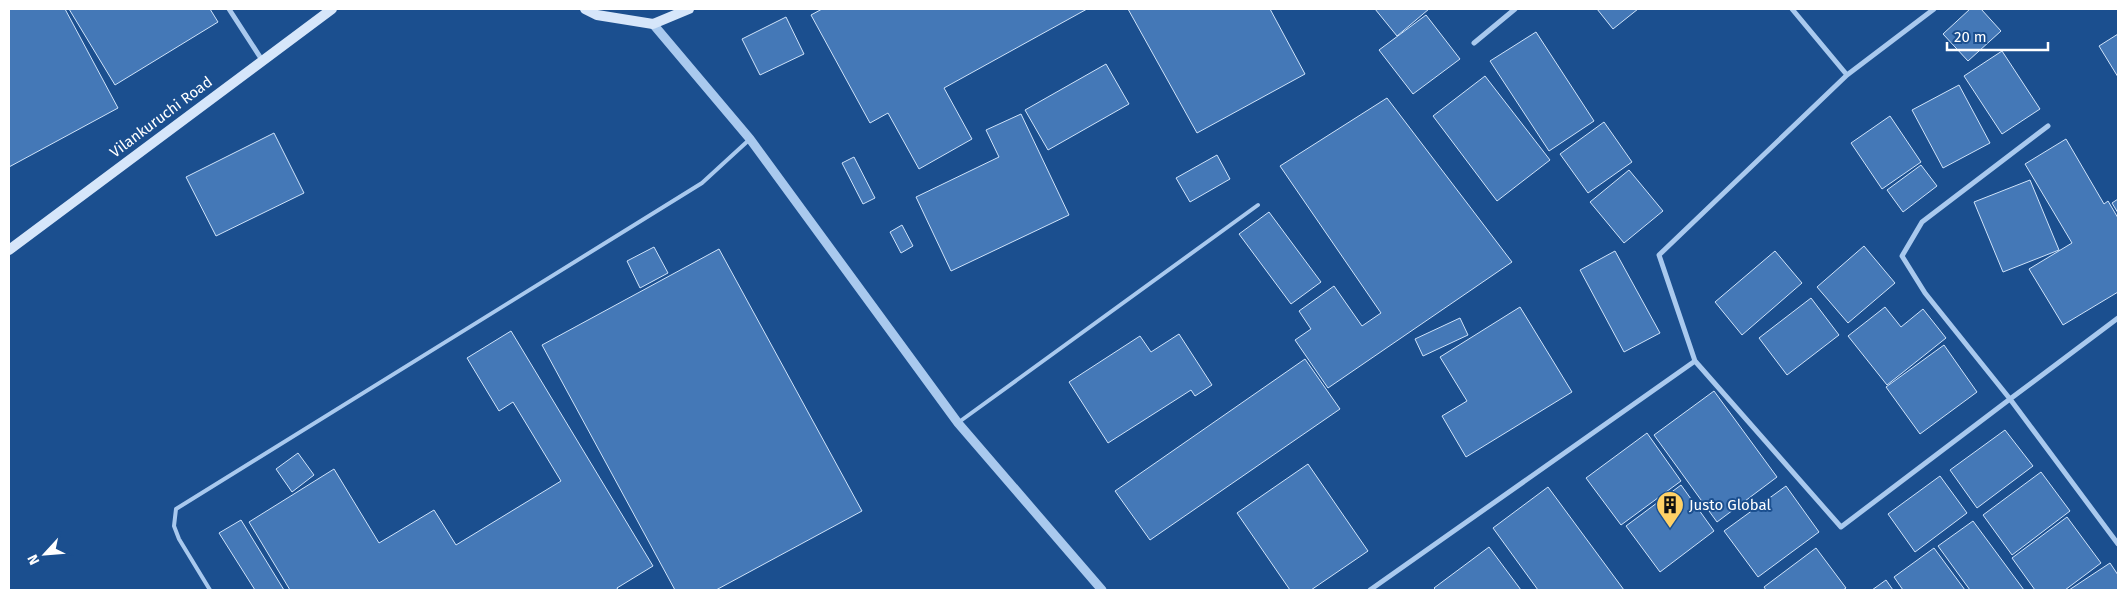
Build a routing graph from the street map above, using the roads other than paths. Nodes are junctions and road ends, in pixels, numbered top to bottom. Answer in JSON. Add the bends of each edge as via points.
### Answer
{"nodes":[{"id":1,"x":229,"y":9,"type":"edge"},
{"id":2,"x":332,"y":9,"type":"edge"},
{"id":3,"x":585,"y":9,"type":"edge"},
{"id":4,"x":688,"y":9,"type":"edge"},
{"id":5,"x":1515,"y":9,"type":"edge"},
{"id":6,"x":1792,"y":9,"type":"edge"},
{"id":7,"x":1934,"y":9,"type":"edge"},
{"id":8,"x":653,"y":24,"type":"junction"},
{"id":9,"x":1474,"y":43,"type":"dead end"},
{"id":10,"x":262,"y":60,"type":"junction"},
{"id":11,"x":1847,"y":75,"type":"junction"},
{"id":12,"x":2048,"y":126,"type":"dead end"},
{"id":13,"x":750,"y":139,"type":"junction"},
{"id":14,"x":1258,"y":205,"type":"dead end"},
{"id":15,"x":9,"y":250,"type":"edge"},
{"id":16,"x":2118,"y":318,"type":"edge"},
{"id":17,"x":1695,"y":361,"type":"junction"},
{"id":18,"x":2010,"y":399,"type":"junction"},
{"id":19,"x":958,"y":423,"type":"junction"},
{"id":20,"x":2118,"y":544,"type":"edge"},
{"id":21,"x":210,"y":590,"type":"edge"},
{"id":22,"x":1102,"y":590,"type":"edge"},
{"id":23,"x":1370,"y":590,"type":"edge"}],
"edges":[{"from":1,"to":10,"type":"street"},
{"from":2,"to":10,"type":"main road","name":"Vilankuruchi Road"},
{"from":3,"to":8,"type":"main road"},
{"from":4,"to":8,"type":"main road"},
{"from":5,"to":9,"type":"street"},
{"from":6,"to":11,"type":"street"},
{"from":7,"to":11,"type":"street"},
{"from":8,"to":13,"type":"street"},
{"from":10,"to":15,"type":"main road","name":"Vilankuruchi Road"},
{"from":11,"to":17,"type":"street","via":[[1659,255]]},
{"from":12,"to":18,"type":"street","via":[[1922,222],[1902,256],[1925,292]]},
{"from":13,"to":19,"type":"street"},
{"from":13,"to":21,"type":"lane","via":[[702,183],[176,509],[174,526],[179,539]]},
{"from":14,"to":19,"type":"lane"},
{"from":16,"to":18,"type":"street"},
{"from":17,"to":18,"type":"street","via":[[1841,526]]},
{"from":17,"to":23,"type":"street"},
{"from":18,"to":20,"type":"street"},
{"from":19,"to":22,"type":"street"}]}
